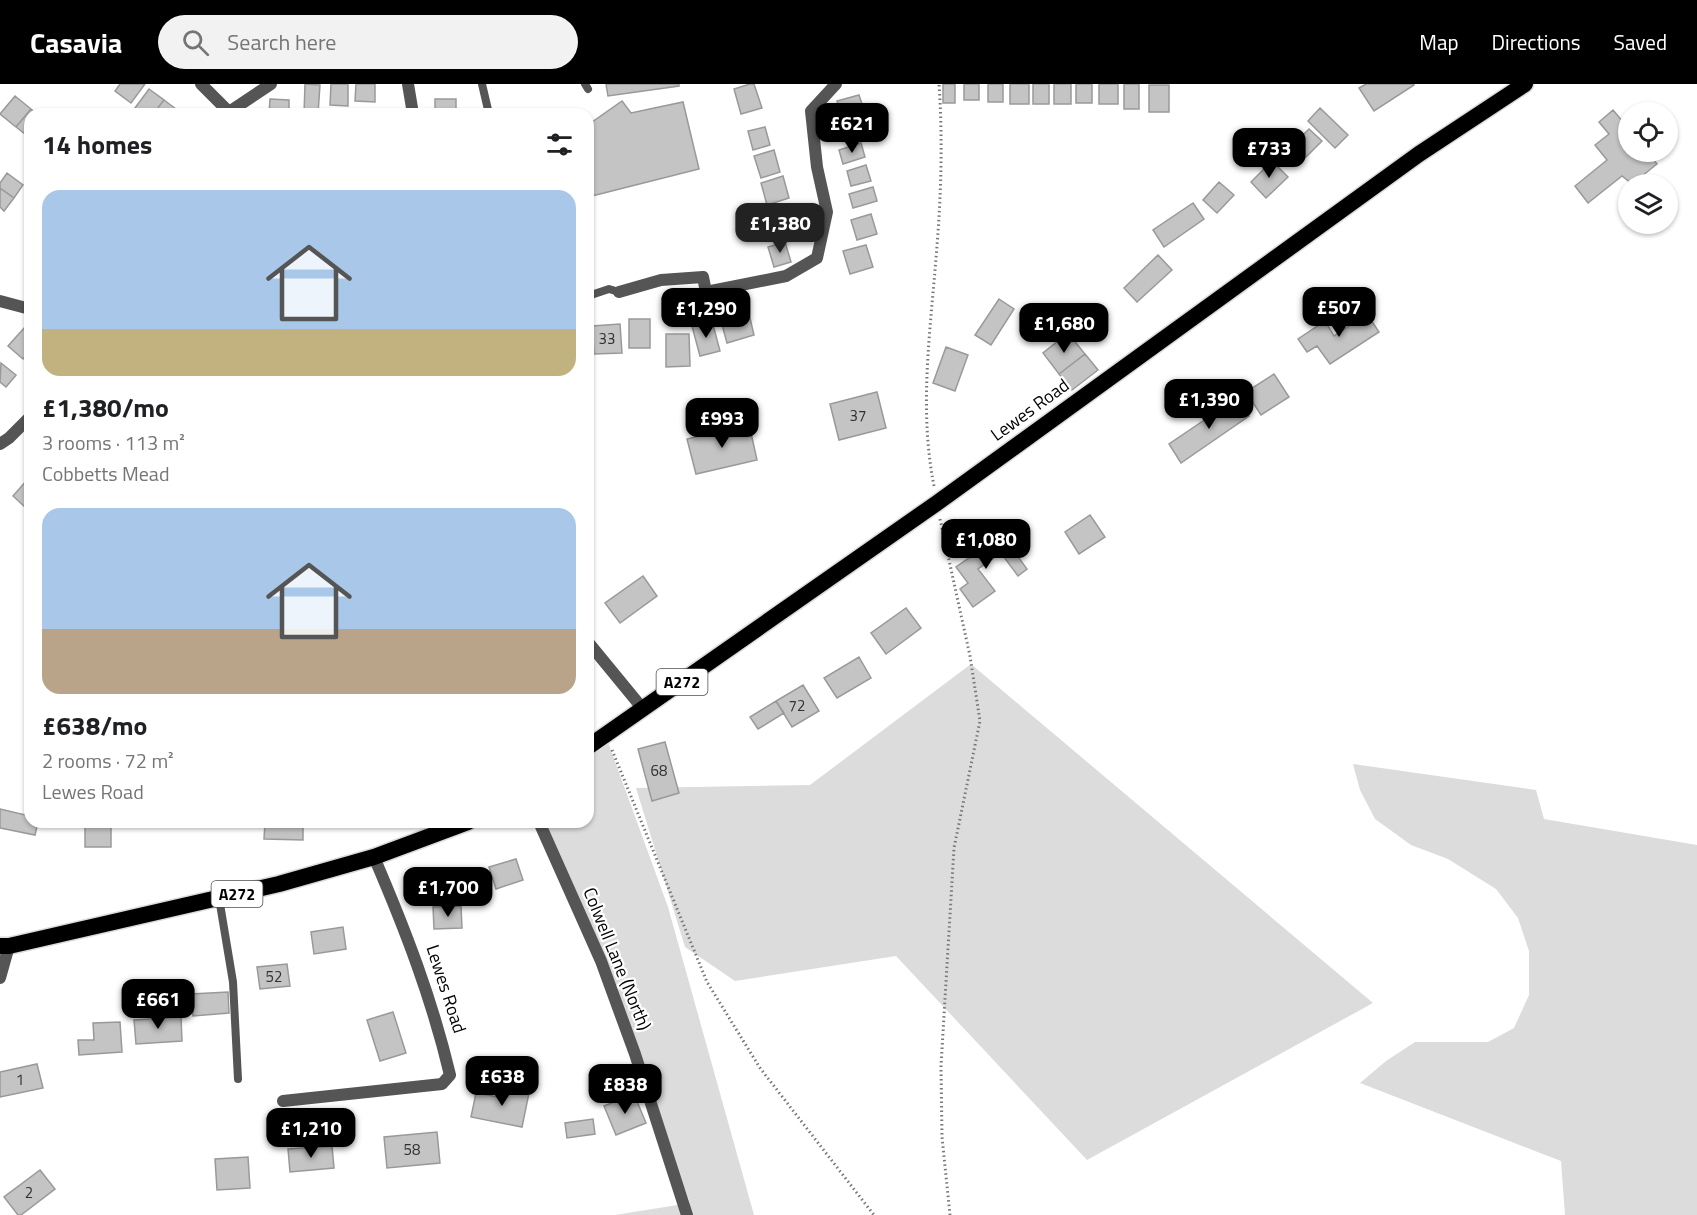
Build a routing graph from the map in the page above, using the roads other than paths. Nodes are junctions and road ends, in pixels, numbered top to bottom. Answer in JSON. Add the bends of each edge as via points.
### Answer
{"nodes":[{"id":1,"x":201,"y":84,"type":"edge"},
{"id":2,"x":271,"y":84,"type":"edge"},
{"id":3,"x":408,"y":84,"type":"edge"},
{"id":4,"x":482,"y":84,"type":"edge"},
{"id":5,"x":836,"y":84,"type":"edge"},
{"id":6,"x":1525,"y":84,"type":"edge"},
{"id":7,"x":223,"y":108,"type":"edge"},
{"id":8,"x":235,"y":108,"type":"edge"},
{"id":9,"x":412,"y":108,"type":"edge"},
{"id":10,"x":488,"y":108,"type":"edge"},
{"id":11,"x":619,"y":292,"type":"joint"},
{"id":12,"x":706,"y":292,"type":"junction"},
{"id":13,"x":594,"y":294,"type":"edge"},
{"id":14,"x":694,"y":299,"type":"dead end"},
{"id":15,"x":0,"y":301,"type":"edge"},
{"id":16,"x":24,"y":307,"type":"edge"},
{"id":17,"x":24,"y":423,"type":"edge"},
{"id":18,"x":0,"y":444,"type":"edge"},
{"id":19,"x":594,"y":649,"type":"edge"},
{"id":20,"x":643,"y":710,"type":"junction"},
{"id":21,"x":594,"y":742,"type":"edge"},
{"id":22,"x":452,"y":828,"type":"edge"},
{"id":23,"x":542,"y":828,"type":"edge"},
{"id":24,"x":374,"y":857,"type":"junction"},
{"id":25,"x":219,"y":898,"type":"junction"},
{"id":26,"x":5,"y":946,"type":"edge"},
{"id":27,"x":0,"y":978,"type":"edge"},
{"id":28,"x":238,"y":1079,"type":"dead end"},
{"id":29,"x":283,"y":1101,"type":"dead end"},
{"id":30,"x":687,"y":1215,"type":"edge"}],
"edges":[{"from":1,"to":7,"type":"street"},
{"from":2,"to":8,"type":"street"},
{"from":3,"to":9,"type":"street"},
{"from":4,"to":10,"type":"lane"},
{"from":5,"to":12,"type":"street","via":[[811,111],[827,212],[817,258],[786,276]]},
{"from":6,"to":20,"type":"highway","name":"Lewes Road","number":"A272","via":[[1409,161],[937,503]]},
{"from":11,"to":12,"type":"street","via":[[661,280],[703,277]]},
{"from":11,"to":13,"type":"lane","via":[[609,289]]},
{"from":12,"to":14,"type":"street"},
{"from":15,"to":16,"type":"street"},
{"from":17,"to":18,"type":"street"},
{"from":19,"to":20,"type":"street"},
{"from":20,"to":21,"type":"highway","name":"Lewes Road","number":"A272"},
{"from":22,"to":24,"type":"highway","number":"A272"},
{"from":23,"to":30,"type":"street","name":"Colwell Lane (North)","via":[[601,961]]},
{"from":24,"to":25,"type":"highway","number":"A272"},
{"from":24,"to":29,"type":"street","name":"Lewes Road","via":[[428,990],[450,1075],[442,1084]]},
{"from":25,"to":26,"type":"highway","number":"A272"},
{"from":25,"to":28,"type":"lane","via":[[233,982]]},
{"from":26,"to":27,"type":"street"}]}
